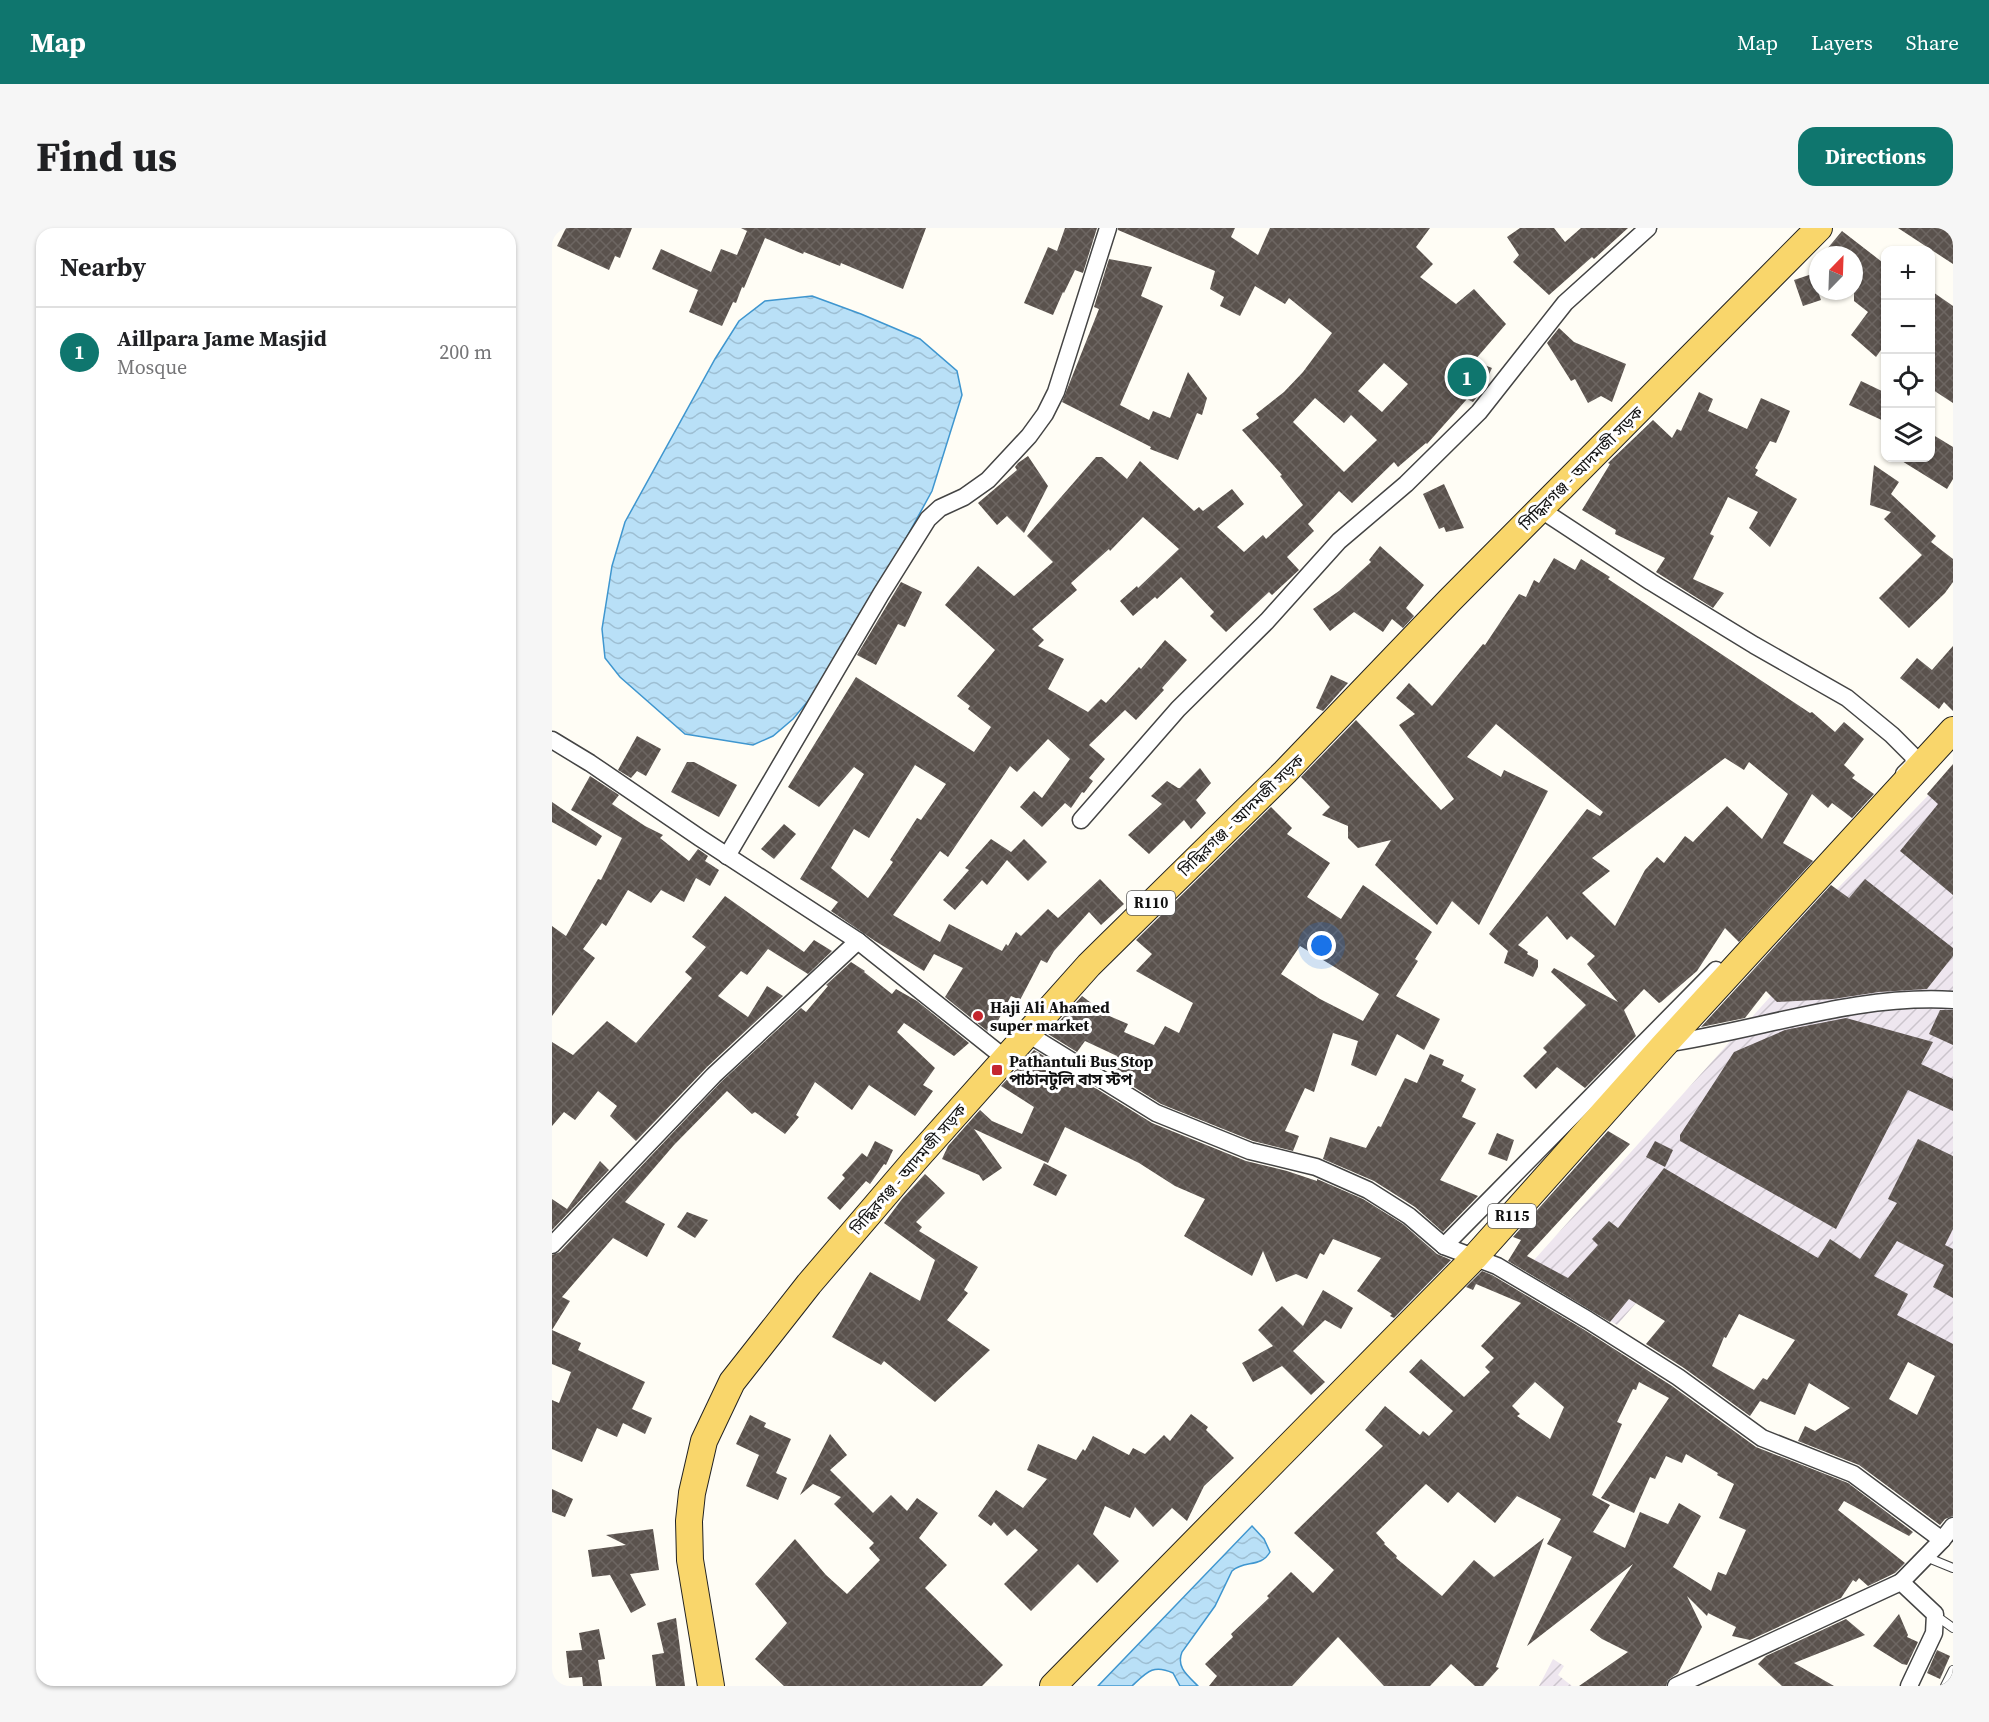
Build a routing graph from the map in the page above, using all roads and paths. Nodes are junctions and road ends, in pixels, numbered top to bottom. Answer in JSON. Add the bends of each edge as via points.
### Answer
{"nodes":[{"id":1,"x":1108,"y":228,"type":"edge"},
{"id":2,"x":1648,"y":228,"type":"edge"},
{"id":3,"x":1819,"y":228,"type":"edge"},
{"id":4,"x":1540,"y":509,"type":"junction"},
{"id":5,"x":1953,"y":730,"type":"edge"},
{"id":6,"x":552,"y":740,"type":"edge"},
{"id":7,"x":1081,"y":820,"type":"dead end"},
{"id":8,"x":727,"y":856,"type":"junction"},
{"id":9,"x":858,"y":941,"type":"junction"},
{"id":10,"x":1953,"y":1000,"type":"edge"},
{"id":11,"x":1028,"y":1034,"type":"junction"},
{"id":12,"x":1664,"y":1045,"type":"junction"},
{"id":13,"x":1006,"y":1059,"type":"junction"},
{"id":14,"x":552,"y":1245,"type":"edge"},
{"id":15,"x":1444,"y":1246,"type":"junction"},
{"id":16,"x":1474,"y":1258,"type":"junction"},
{"id":17,"x":1953,"y":1526,"type":"edge"},
{"id":18,"x":1942,"y":1540,"type":"junction"},
{"id":19,"x":1926,"y":1557,"type":"junction"},
{"id":20,"x":1953,"y":1568,"type":"edge"},
{"id":21,"x":1901,"y":1582,"type":"junction"},
{"id":22,"x":1935,"y":1614,"type":"junction"},
{"id":23,"x":1953,"y":1628,"type":"edge"},
{"id":24,"x":1953,"y":1670,"type":"edge"},
{"id":25,"x":711,"y":1686,"type":"edge"},
{"id":26,"x":1053,"y":1686,"type":"edge"},
{"id":27,"x":1676,"y":1686,"type":"edge"},
{"id":28,"x":1909,"y":1686,"type":"edge"},
{"id":29,"x":1945,"y":1686,"type":"edge"}],
"edges":[{"from":1,"to":8,"type":"street","via":[[1056,392],[1045,414],[988,480],[928,519]]},
{"from":2,"to":7,"type":"street","via":[[1565,303],[1479,412],[1406,484],[1339,542],[1178,709]]},
{"from":3,"to":4,"type":"main road","name":"সিদ্ধিরগঞ্জ - আদমজী সড়ক","number":"R110"},
{"from":4,"to":11,"type":"main road","name":"সিদ্ধিরগঞ্জ - আদমজী সড়ক","number":"R110","via":[[1286,772],[1089,964]]},
{"from":4,"to":15,"type":"street","via":[[1651,582],[1847,698],[1915,760],[1635,1055]]},
{"from":5,"to":12,"type":"main road","number":"R115"},
{"from":6,"to":8,"type":"street"},
{"from":8,"to":9,"type":"street"},
{"from":9,"to":13,"type":"street"},
{"from":9,"to":14,"type":"street","via":[[714,1075]]},
{"from":10,"to":12,"type":"street","via":[[1866,1003]]},
{"from":11,"to":13,"type":"main road","name":"সিদ্ধিরগঞ্জ - আদমজী সড়ক","number":"R110"},
{"from":11,"to":15,"type":"street","via":[[1156,1113],[1250,1150],[1316,1167],[1368,1190],[1409,1216]]},
{"from":12,"to":16,"type":"main road","number":"R115"},
{"from":13,"to":25,"type":"main road","name":"সিদ্ধিরগঞ্জ - আদমজী সড়ক","number":"R110","via":[[809,1284],[732,1382],[713,1419],[697,1469],[689,1521],[690,1560]]},
{"from":15,"to":16,"type":"street"},
{"from":16,"to":18,"type":"street","via":[[1497,1266],[1588,1320],[1678,1377],[1762,1438],[1853,1474]]},
{"from":16,"to":26,"type":"main road","number":"R115"},
{"from":17,"to":18,"type":"street"},
{"from":18,"to":19,"type":"street"},
{"from":19,"to":20,"type":"lane"},
{"from":19,"to":21,"type":"street"},
{"from":21,"to":22,"type":"street"},
{"from":21,"to":27,"type":"street"},
{"from":22,"to":23,"type":"lane"},
{"from":22,"to":28,"type":"street","via":[[1934,1634]]},
{"from":24,"to":29,"type":"lane"}]}
